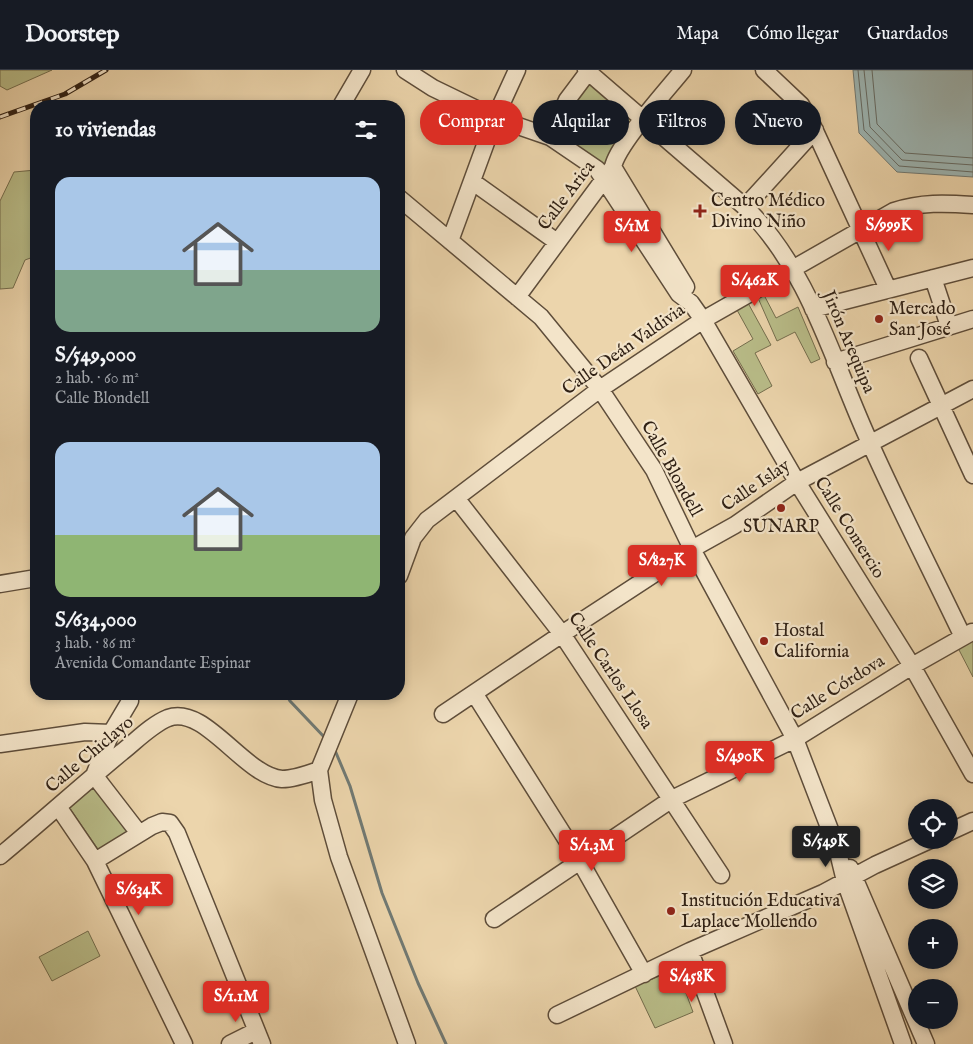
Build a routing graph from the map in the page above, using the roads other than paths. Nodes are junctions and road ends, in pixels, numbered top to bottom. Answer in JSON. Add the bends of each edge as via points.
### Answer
{"nodes":[{"id":1,"x":362,"y":70,"type":"edge"},
{"id":2,"x":405,"y":70,"type":"edge"},
{"id":3,"x":517,"y":70,"type":"edge"},
{"id":4,"x":683,"y":70,"type":"edge"},
{"id":5,"x":764,"y":70,"type":"edge"},
{"id":6,"x":587,"y":71,"type":"edge"},
{"id":7,"x":344,"y":100,"type":"edge"},
{"id":8,"x":458,"y":100,"type":"edge"},
{"id":9,"x":503,"y":100,"type":"edge"},
{"id":10,"x":567,"y":100,"type":"edge"},
{"id":11,"x":659,"y":100,"type":"edge"},
{"id":12,"x":796,"y":100,"type":"edge"},
{"id":13,"x":639,"y":116,"type":"edge"},
{"id":14,"x":639,"y":126,"type":"edge"},
{"id":15,"x":821,"y":143,"type":"edge"},
{"id":16,"x":486,"y":145,"type":"edge"},
{"id":17,"x":562,"y":145,"type":"edge"},
{"id":18,"x":672,"y":145,"type":"edge"},
{"id":19,"x":801,"y":145,"type":"edge"},
{"id":20,"x":609,"y":173,"type":"junction"},
{"id":21,"x":473,"y":182,"type":"junction"},
{"id":22,"x":405,"y":203,"type":"edge"},
{"id":23,"x":973,"y":205,"type":"edge"},
{"id":24,"x":745,"y":207,"type":"junction"},
{"id":25,"x":862,"y":228,"type":"junction"},
{"id":26,"x":450,"y":241,"type":"junction"},
{"id":27,"x":557,"y":242,"type":"junction"},
{"id":28,"x":973,"y":268,"type":"edge"},
{"id":29,"x":793,"y":269,"type":"junction"},
{"id":30,"x":933,"y":278,"type":"junction"},
{"id":31,"x":888,"y":289,"type":"junction"},
{"id":32,"x":517,"y":297,"type":"junction"},
{"id":33,"x":813,"y":309,"type":"junction"},
{"id":34,"x":973,"y":319,"type":"edge"},
{"id":35,"x":703,"y":320,"type":"junction"},
{"id":36,"x":949,"y":326,"type":"junction"},
{"id":37,"x":919,"y":358,"type":"dead end"},
{"id":38,"x":835,"y":362,"type":"junction"},
{"id":39,"x":600,"y":389,"type":"junction"},
{"id":40,"x":973,"y":389,"type":"edge"},
{"id":41,"x":941,"y":405,"type":"junction"},
{"id":42,"x":870,"y":442,"type":"junction"},
{"id":43,"x":973,"y":475,"type":"edge"},
{"id":44,"x":797,"y":482,"type":"junction"},
{"id":45,"x":456,"y":498,"type":"junction"},
{"id":46,"x":692,"y":549,"type":"junction"},
{"id":47,"x":405,"y":562,"type":"edge"},
{"id":48,"x":30,"y":579,"type":"edge"},
{"id":49,"x":0,"y":584,"type":"edge"},
{"id":50,"x":562,"y":634,"type":"junction"},
{"id":51,"x":968,"y":634,"type":"edge"},
{"id":52,"x":912,"y":666,"type":"junction"},
{"id":53,"x":474,"y":693,"type":"junction"},
{"id":54,"x":130,"y":700,"type":"edge"},
{"id":55,"x":348,"y":700,"type":"edge"},
{"id":56,"x":443,"y":714,"type":"dead end"},
{"id":57,"x":110,"y":733,"type":"junction"},
{"id":58,"x":795,"y":739,"type":"junction"},
{"id":59,"x":0,"y":744,"type":"edge"},
{"id":60,"x":321,"y":764,"type":"junction"},
{"id":61,"x":973,"y":774,"type":"edge"},
{"id":62,"x":94,"y":775,"type":"junction"},
{"id":63,"x":672,"y":799,"type":"junction"},
{"id":64,"x":59,"y":808,"type":"junction"},
{"id":65,"x":973,"y":821,"type":"edge"},
{"id":66,"x":958,"y":828,"type":"edge"},
{"id":67,"x":138,"y":832,"type":"junction"},
{"id":68,"x":912,"y":849,"type":"edge"},
{"id":69,"x":0,"y":856,"type":"edge"},
{"id":70,"x":95,"y":861,"type":"junction"},
{"id":71,"x":580,"y":861,"type":"junction"},
{"id":72,"x":721,"y":875,"type":"dead end"},
{"id":73,"x":850,"y":879,"type":"junction"},
{"id":74,"x":494,"y":919,"type":"dead end"},
{"id":75,"x":690,"y":951,"type":"junction"},
{"id":76,"x":644,"y":974,"type":"junction"},
{"id":77,"x":557,"y":1014,"type":"dead end"},
{"id":78,"x":259,"y":1037,"type":"edge"},
{"id":79,"x":184,"y":1044,"type":"edge"},
{"id":80,"x":230,"y":1044,"type":"edge"},
{"id":81,"x":407,"y":1044,"type":"edge"},
{"id":82,"x":724,"y":1044,"type":"edge"},
{"id":83,"x":903,"y":1044,"type":"edge"},
{"id":84,"x":926,"y":1044,"type":"edge"}],
"edges":[{"from":1,"to":7,"type":"street"},
{"from":2,"to":8,"type":"street","name":"Calle Comercio"},
{"from":3,"to":9,"type":"street"},
{"from":4,"to":11,"type":"street","name":"Calle Arica"},
{"from":5,"to":12,"type":"street"},
{"from":6,"to":10,"type":"street"},
{"from":6,"to":13,"type":"street","name":"Jirón Arequipa"},
{"from":14,"to":20,"type":"street","name":"Calle Arica"},
{"from":15,"to":25,"type":"street"},
{"from":16,"to":21,"type":"street"},
{"from":17,"to":20,"type":"street","name":"Calle Comercio","via":[[597,169]]},
{"from":18,"to":24,"type":"street","name":"Jirón Arequipa"},
{"from":19,"to":24,"type":"street"},
{"from":20,"to":27,"type":"street","name":"Calle Arica"},
{"from":20,"to":35,"type":"street","name":"Calle Comercio","via":[[613,196],[679,294],[691,303]]},
{"from":21,"to":26,"type":"street"},
{"from":21,"to":27,"type":"street"},
{"from":22,"to":26,"type":"street","name":"Calle Blondell"},
{"from":23,"to":25,"type":"street","name":"Calle Deán Valdivia","via":[[932,202],[913,205]]},
{"from":24,"to":29,"type":"street","name":"Jirón Arequipa","via":[[762,224]]},
{"from":25,"to":29,"type":"street","name":"Calle Deán Valdivia"},
{"from":25,"to":31,"type":"street"},
{"from":26,"to":32,"type":"street","name":"Calle Blondell"},
{"from":27,"to":32,"type":"street","name":"Calle Arica"},
{"from":28,"to":30,"type":"street"},
{"from":29,"to":33,"type":"street","name":"Jirón Arequipa"},
{"from":29,"to":35,"type":"street","name":"Calle Deán Valdivia"},
{"from":30,"to":31,"type":"street"},
{"from":30,"to":36,"type":"street"},
{"from":31,"to":33,"type":"street"},
{"from":32,"to":39,"type":"street","name":"Calle Blondell","via":[[540,317]]},
{"from":33,"to":38,"type":"street","name":"Jirón Arequipa"},
{"from":34,"to":36,"type":"street"},
{"from":35,"to":39,"type":"street","name":"Calle Deán Valdivia"},
{"from":35,"to":44,"type":"street","name":"Calle Comercio"},
{"from":36,"to":38,"type":"street"},
{"from":37,"to":41,"type":"street"},
{"from":38,"to":42,"type":"street","name":"Jirón Arequipa"},
{"from":39,"to":45,"type":"street","name":"Calle Deán Valdivia"},
{"from":39,"to":46,"type":"street","name":"Calle Blondell","via":[[654,470]]},
{"from":40,"to":41,"type":"street","name":"Calle Islay"},
{"from":41,"to":42,"type":"street","name":"Calle Islay"},
{"from":41,"to":43,"type":"street"},
{"from":42,"to":44,"type":"street","name":"Calle Islay"},
{"from":42,"to":51,"type":"street","name":"Jirón Arequipa"},
{"from":44,"to":46,"type":"street","name":"Calle Islay","via":[[735,525]]},
{"from":44,"to":52,"type":"street","name":"Calle Comercio"},
{"from":45,"to":47,"type":"street","name":"Calle Deán Valdivia","via":[[419,528]]},
{"from":45,"to":50,"type":"street","name":"Calle Carlos Llosa"},
{"from":46,"to":50,"type":"street","name":"Calle Islay"},
{"from":46,"to":58,"type":"street","name":"Calle Blondell"},
{"from":48,"to":49,"type":"street"},
{"from":50,"to":53,"type":"street","name":"Calle Islay"},
{"from":50,"to":63,"type":"street","name":"Calle Carlos Llosa"},
{"from":51,"to":52,"type":"street","name":"Calle Córdova"},
{"from":52,"to":58,"type":"street","name":"Calle Córdova"},
{"from":52,"to":61,"type":"street","name":"Calle Comercio"},
{"from":53,"to":56,"type":"street","name":"Calle Islay"},
{"from":53,"to":71,"type":"street"},
{"from":54,"to":57,"type":"street"},
{"from":55,"to":60,"type":"street"},
{"from":57,"to":59,"type":"street","via":[[85,732]]},
{"from":57,"to":62,"type":"street"},
{"from":58,"to":63,"type":"street","name":"Calle Córdova"},
{"from":58,"to":73,"type":"street","name":"Calle Blondell"},
{"from":60,"to":62,"type":"street","name":"Calle Chiclayo","via":[[283,779],[267,775],[252,767],[196,722],[182,716],[169,718],[156,726]]},
{"from":60,"to":81,"type":"street","via":[[323,800],[339,857]]},
{"from":62,"to":64,"type":"street","name":"Calle Chiclayo"},
{"from":62,"to":67,"type":"street"},
{"from":63,"to":71,"type":"street","name":"Calle Córdova"},
{"from":63,"to":72,"type":"street","name":"Calle Carlos Llosa"},
{"from":64,"to":69,"type":"street","name":"Calle Chiclayo"},
{"from":64,"to":70,"type":"street"},
{"from":65,"to":66,"type":"street"},
{"from":67,"to":70,"type":"street"},
{"from":67,"to":78,"type":"street","via":[[162,822],[170,823],[177,833]]},
{"from":68,"to":73,"type":"street"},
{"from":70,"to":79,"type":"street"},
{"from":71,"to":74,"type":"street","name":"Calle Córdova"},
{"from":71,"to":76,"type":"street"},
{"from":73,"to":75,"type":"street"},
{"from":73,"to":83,"type":"street"},
{"from":73,"to":84,"type":"street"},
{"from":75,"to":76,"type":"street"},
{"from":75,"to":82,"type":"street"},
{"from":76,"to":77,"type":"street"},
{"from":78,"to":80,"type":"street"}]}
